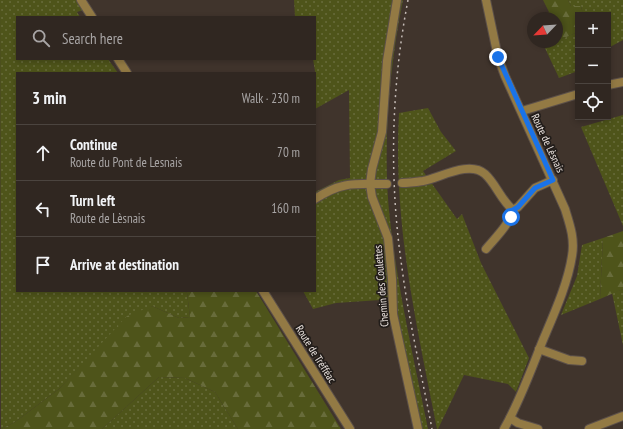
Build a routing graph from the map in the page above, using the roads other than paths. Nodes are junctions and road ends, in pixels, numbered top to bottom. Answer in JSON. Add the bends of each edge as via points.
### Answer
{"nodes":[{"id":1,"x":81,"y":0,"type":"edge"},
{"id":2,"x":397,"y":0,"type":"edge"},
{"id":3,"x":486,"y":0,"type":"edge"},
{"id":4,"x":91,"y":16,"type":"edge"},
{"id":5,"x":119,"y":60,"type":"edge"},
{"id":6,"x":126,"y":72,"type":"edge"},
{"id":7,"x":623,"y":82,"type":"edge"},
{"id":8,"x":611,"y":84,"type":"edge"},
{"id":9,"x":575,"y":95,"type":"edge"},
{"id":10,"x":522,"y":111,"type":"junction"},
{"id":11,"x":553,"y":180,"type":"junction"},
{"id":12,"x":402,"y":183,"type":"dead end"},
{"id":13,"x":370,"y":184,"type":"junction"},
{"id":14,"x":387,"y":184,"type":"dead end"},
{"id":15,"x":316,"y":198,"type":"edge"},
{"id":16,"x":513,"y":210,"type":"junction"},
{"id":17,"x":486,"y":249,"type":"dead end"},
{"id":18,"x":264,"y":292,"type":"edge"},
{"id":19,"x":540,"y":349,"type":"junction"},
{"id":20,"x":582,"y":361,"type":"dead end"},
{"id":21,"x":623,"y":416,"type":"edge"},
{"id":22,"x":510,"y":418,"type":"junction"},
{"id":23,"x":350,"y":429,"type":"edge"},
{"id":24,"x":418,"y":429,"type":"edge"},
{"id":25,"x":504,"y":429,"type":"edge"},
{"id":26,"x":538,"y":429,"type":"edge"},
{"id":27,"x":588,"y":429,"type":"edge"}],
"edges":[{"from":1,"to":4,"type":"street"},
{"from":2,"to":13,"type":"street","name":"Chemin des Coulettes","via":[[387,61],[382,132]]},
{"from":3,"to":10,"type":"street","name":"Route de Lèsnais","via":[[498,57]]},
{"from":5,"to":6,"type":"street"},
{"from":7,"to":8,"type":"street"},
{"from":9,"to":10,"type":"street"},
{"from":10,"to":11,"type":"street","name":"Route de Lèsnais"},
{"from":11,"to":16,"type":"street","via":[[535,188]]},
{"from":11,"to":19,"type":"street","name":"Route de Lèsnais","via":[[572,228],[572,257]]},
{"from":12,"to":16,"type":"street","via":[[423,181],[455,171],[478,170],[485,174]]},
{"from":13,"to":14,"type":"street"},
{"from":13,"to":15,"type":"street","via":[[346,184],[330,189]]},
{"from":13,"to":24,"type":"street","name":"Chemin des Coulettes","via":[[372,197],[388,238],[393,314]]},
{"from":16,"to":17,"type":"street","via":[[511,217]]},
{"from":18,"to":23,"type":"street","name":"Route de Tréfféac"},
{"from":19,"to":20,"type":"street","via":[[569,360]]},
{"from":19,"to":22,"type":"street","name":"Route de Lèsnais"},
{"from":21,"to":27,"type":"street"},
{"from":22,"to":25,"type":"street","name":"Route de Lèsnais"},
{"from":22,"to":26,"type":"street"}]}
